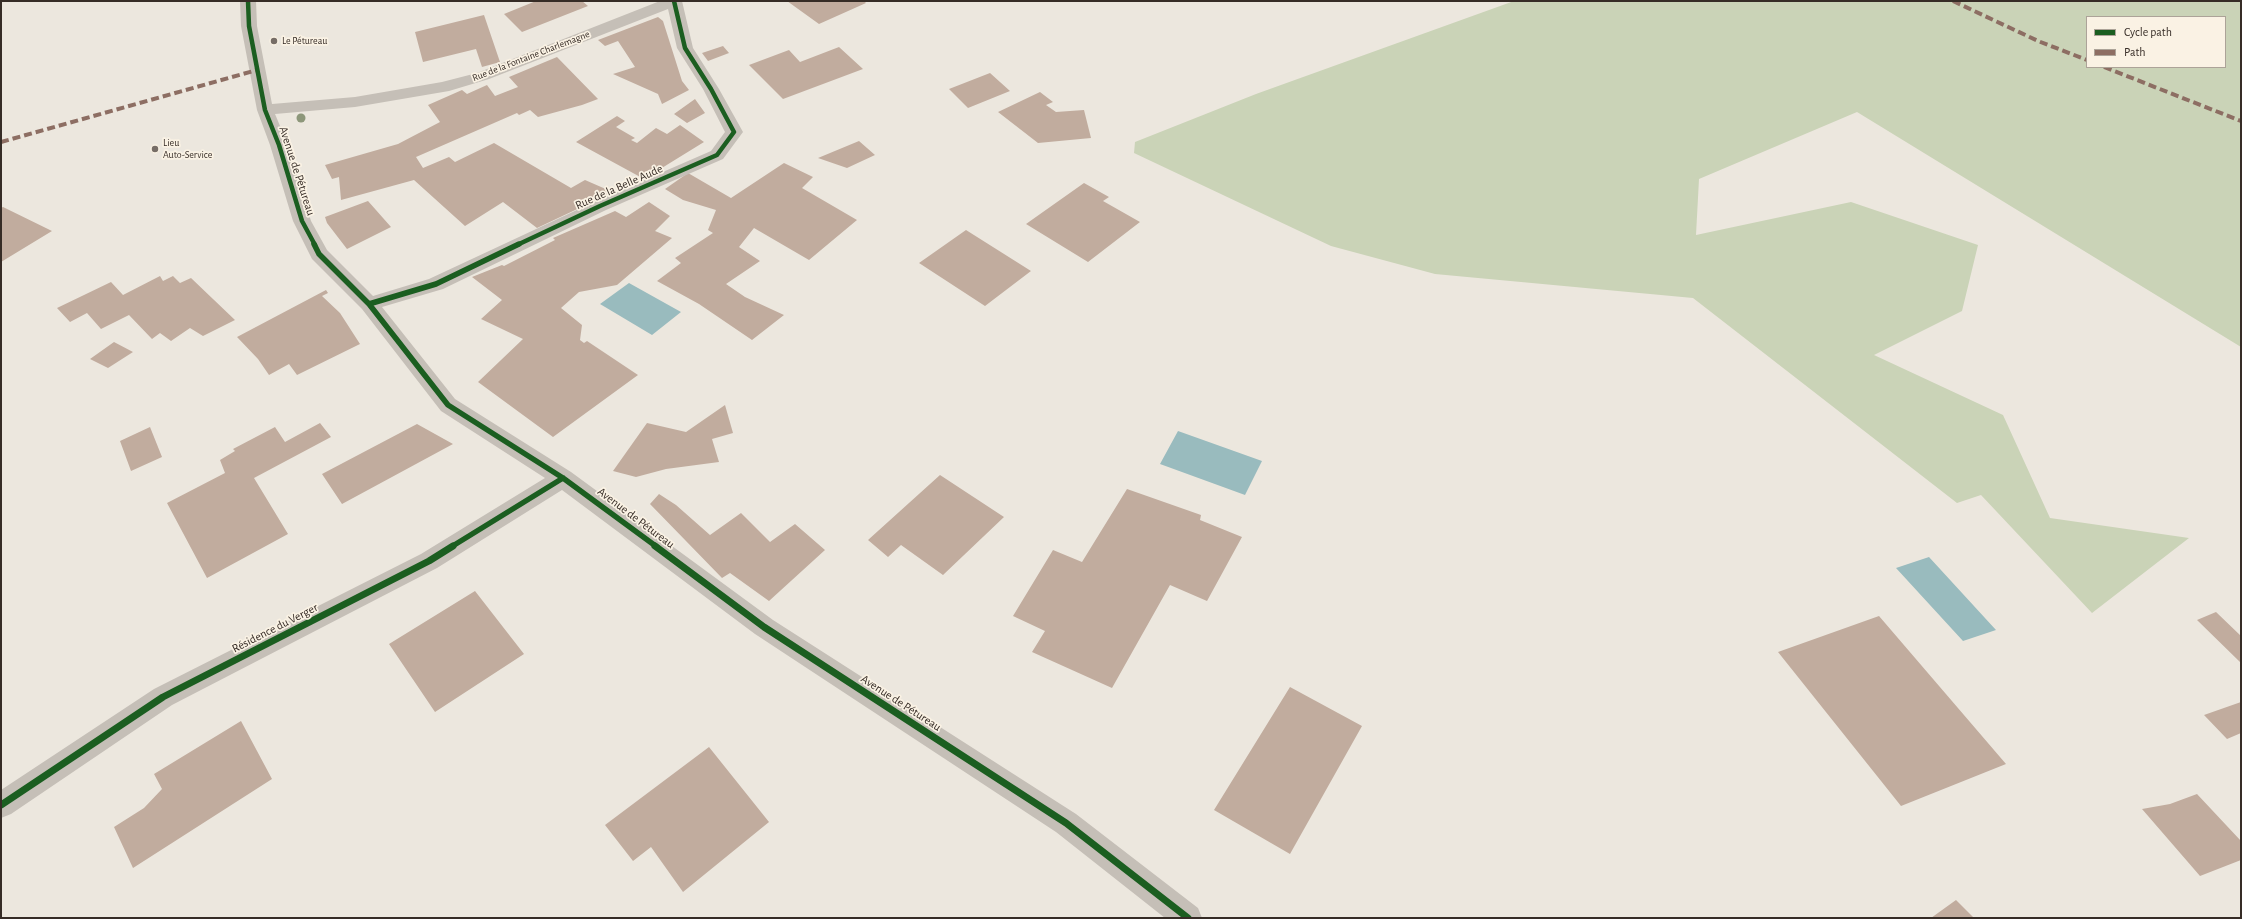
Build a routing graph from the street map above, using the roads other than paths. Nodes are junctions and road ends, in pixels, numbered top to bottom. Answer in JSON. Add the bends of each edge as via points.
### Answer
{"nodes":[{"id":1,"x":248,"y":1,"type":"edge"},
{"id":2,"x":674,"y":1,"type":"edge"},
{"id":3,"x":265,"y":110,"type":"junction"},
{"id":4,"x":369,"y":304,"type":"junction"},
{"id":5,"x":563,"y":478,"type":"junction"},
{"id":6,"x":1,"y":805,"type":"edge"},
{"id":7,"x":1188,"y":918,"type":"edge"}],
"edges":[{"from":1,"to":3,"type":"street","name":"Avenue de Pétureau","via":[[249,26]]},
{"from":2,"to":3,"type":"street","name":"Rue de la Fontaine Charlemagne","via":[[483,76],[443,87],[355,102]]},
{"from":2,"to":4,"type":"street","name":"Rue de la Belle Aude","via":[[685,48],[734,132],[717,155],[600,206],[436,284]]},
{"from":3,"to":4,"type":"street","name":"Avenue de Pétureau","via":[[279,145],[302,222],[319,254]]},
{"from":4,"to":5,"type":"street","name":"Avenue de Pétureau","via":[[448,405]]},
{"from":5,"to":6,"type":"street","name":"Résidence du Verger","via":[[429,561],[163,697]]},
{"from":5,"to":7,"type":"street","name":"Avenue de Pétureau","via":[[764,627],[1066,823]]}]}
